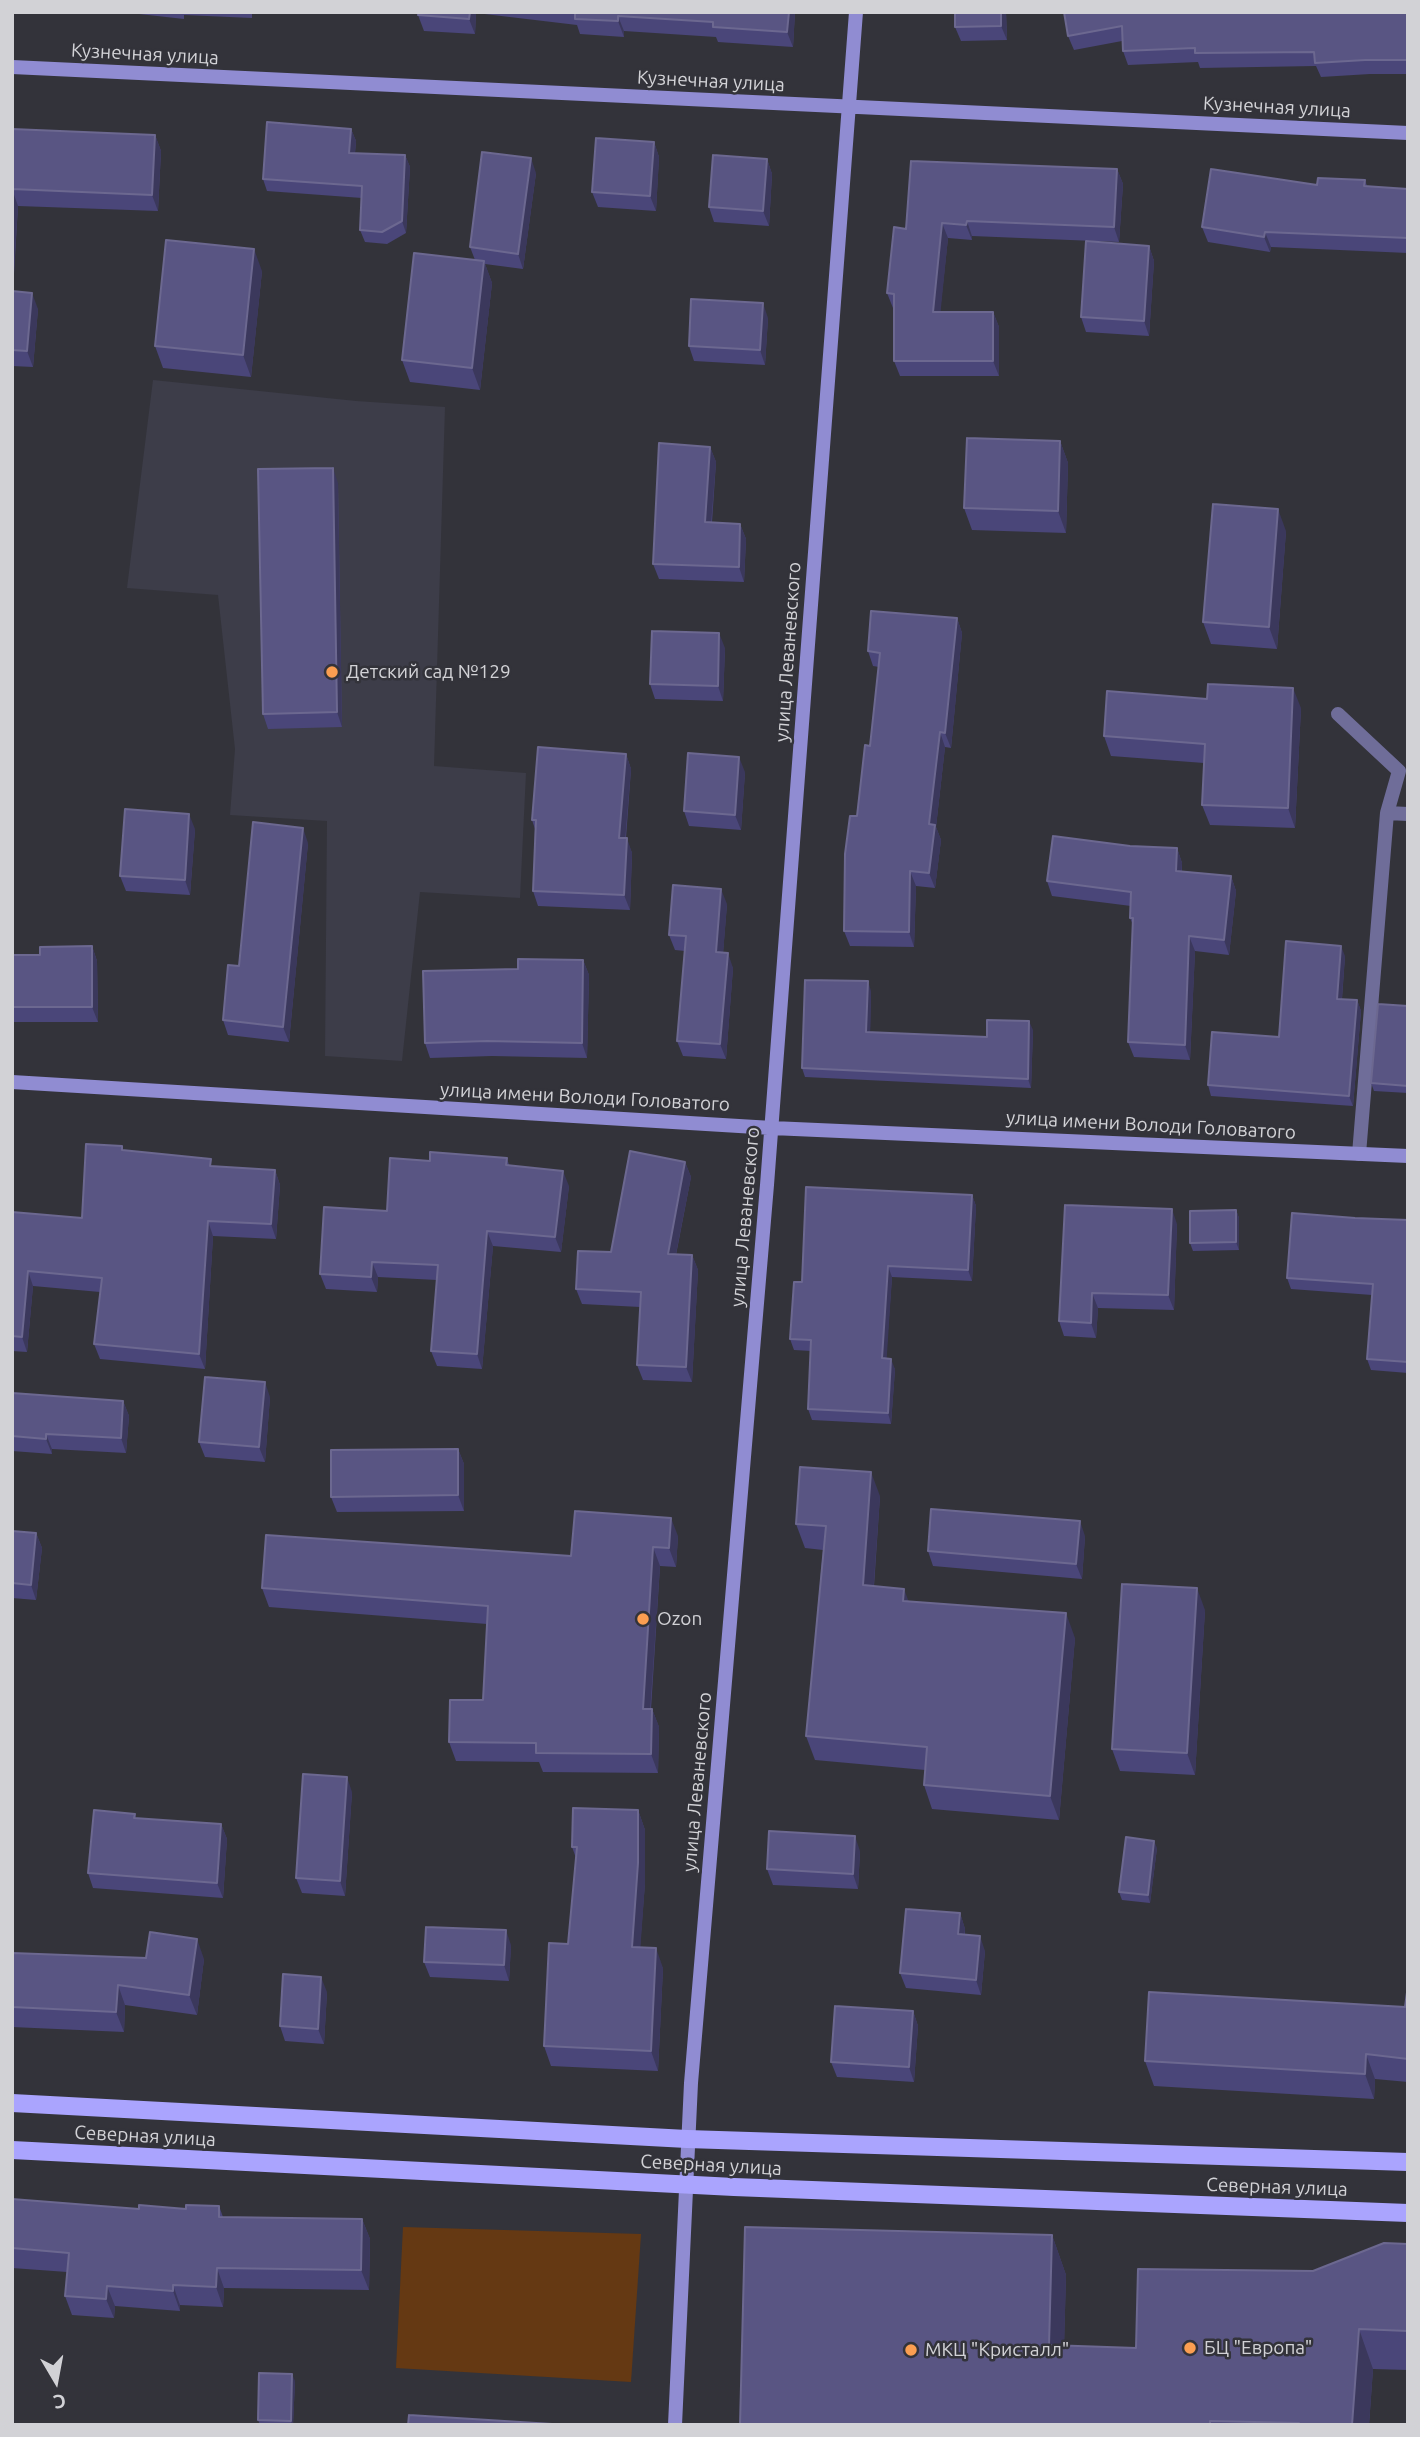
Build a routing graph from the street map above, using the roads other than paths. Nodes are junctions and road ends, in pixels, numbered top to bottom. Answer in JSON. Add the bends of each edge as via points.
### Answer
{"nodes":[{"id":1,"x":856,"y":12,"type":"edge"},
{"id":2,"x":12,"y":67,"type":"edge"},
{"id":3,"x":848,"y":107,"type":"junction"},
{"id":4,"x":1408,"y":133,"type":"edge"},
{"id":5,"x":1338,"y":714,"type":"dead end"},
{"id":6,"x":1387,"y":813,"type":"junction"},
{"id":7,"x":1408,"y":814,"type":"edge"},
{"id":8,"x":12,"y":1082,"type":"edge"},
{"id":9,"x":772,"y":1128,"type":"junction"},
{"id":10,"x":1359,"y":1154,"type":"junction"},
{"id":11,"x":1408,"y":1156,"type":"edge"},
{"id":12,"x":12,"y":2103,"type":"edge"},
{"id":13,"x":687,"y":2139,"type":"junction"},
{"id":14,"x":12,"y":2150,"type":"edge"},
{"id":15,"x":1408,"y":2162,"type":"edge"},
{"id":16,"x":685,"y":2185,"type":"junction"},
{"id":17,"x":1408,"y":2213,"type":"edge"},
{"id":18,"x":675,"y":2425,"type":"edge"}],
"edges":[{"from":1,"to":3,"type":"street","name":"улица Леваневского"},
{"from":2,"to":3,"type":"street","name":"Кузнечная улица"},
{"from":3,"to":4,"type":"street","name":"Кузнечная улица"},
{"from":3,"to":9,"type":"street","name":"улица Леваневского"},
{"from":5,"to":6,"type":"lane","via":[[1399,771]]},
{"from":6,"to":7,"type":"lane"},
{"from":6,"to":10,"type":"lane"},
{"from":8,"to":9,"type":"street","name":"улица имени Володи Головатого"},
{"from":9,"to":10,"type":"street","name":"улица имени Володи Головатого"},
{"from":9,"to":13,"type":"street","name":"улица Леваневского"},
{"from":10,"to":11,"type":"street","name":"улица имени Володи Головатого"},
{"from":12,"to":13,"type":"main road","name":"Северная улица"},
{"from":13,"to":15,"type":"main road","name":"Северная улица"},
{"from":13,"to":16,"type":"street","name":"улица Леваневского"},
{"from":14,"to":16,"type":"main road","name":"Северная улица"},
{"from":16,"to":17,"type":"main road","name":"Северная улица"},
{"from":16,"to":18,"type":"street","name":"улица Леваневского"}]}
